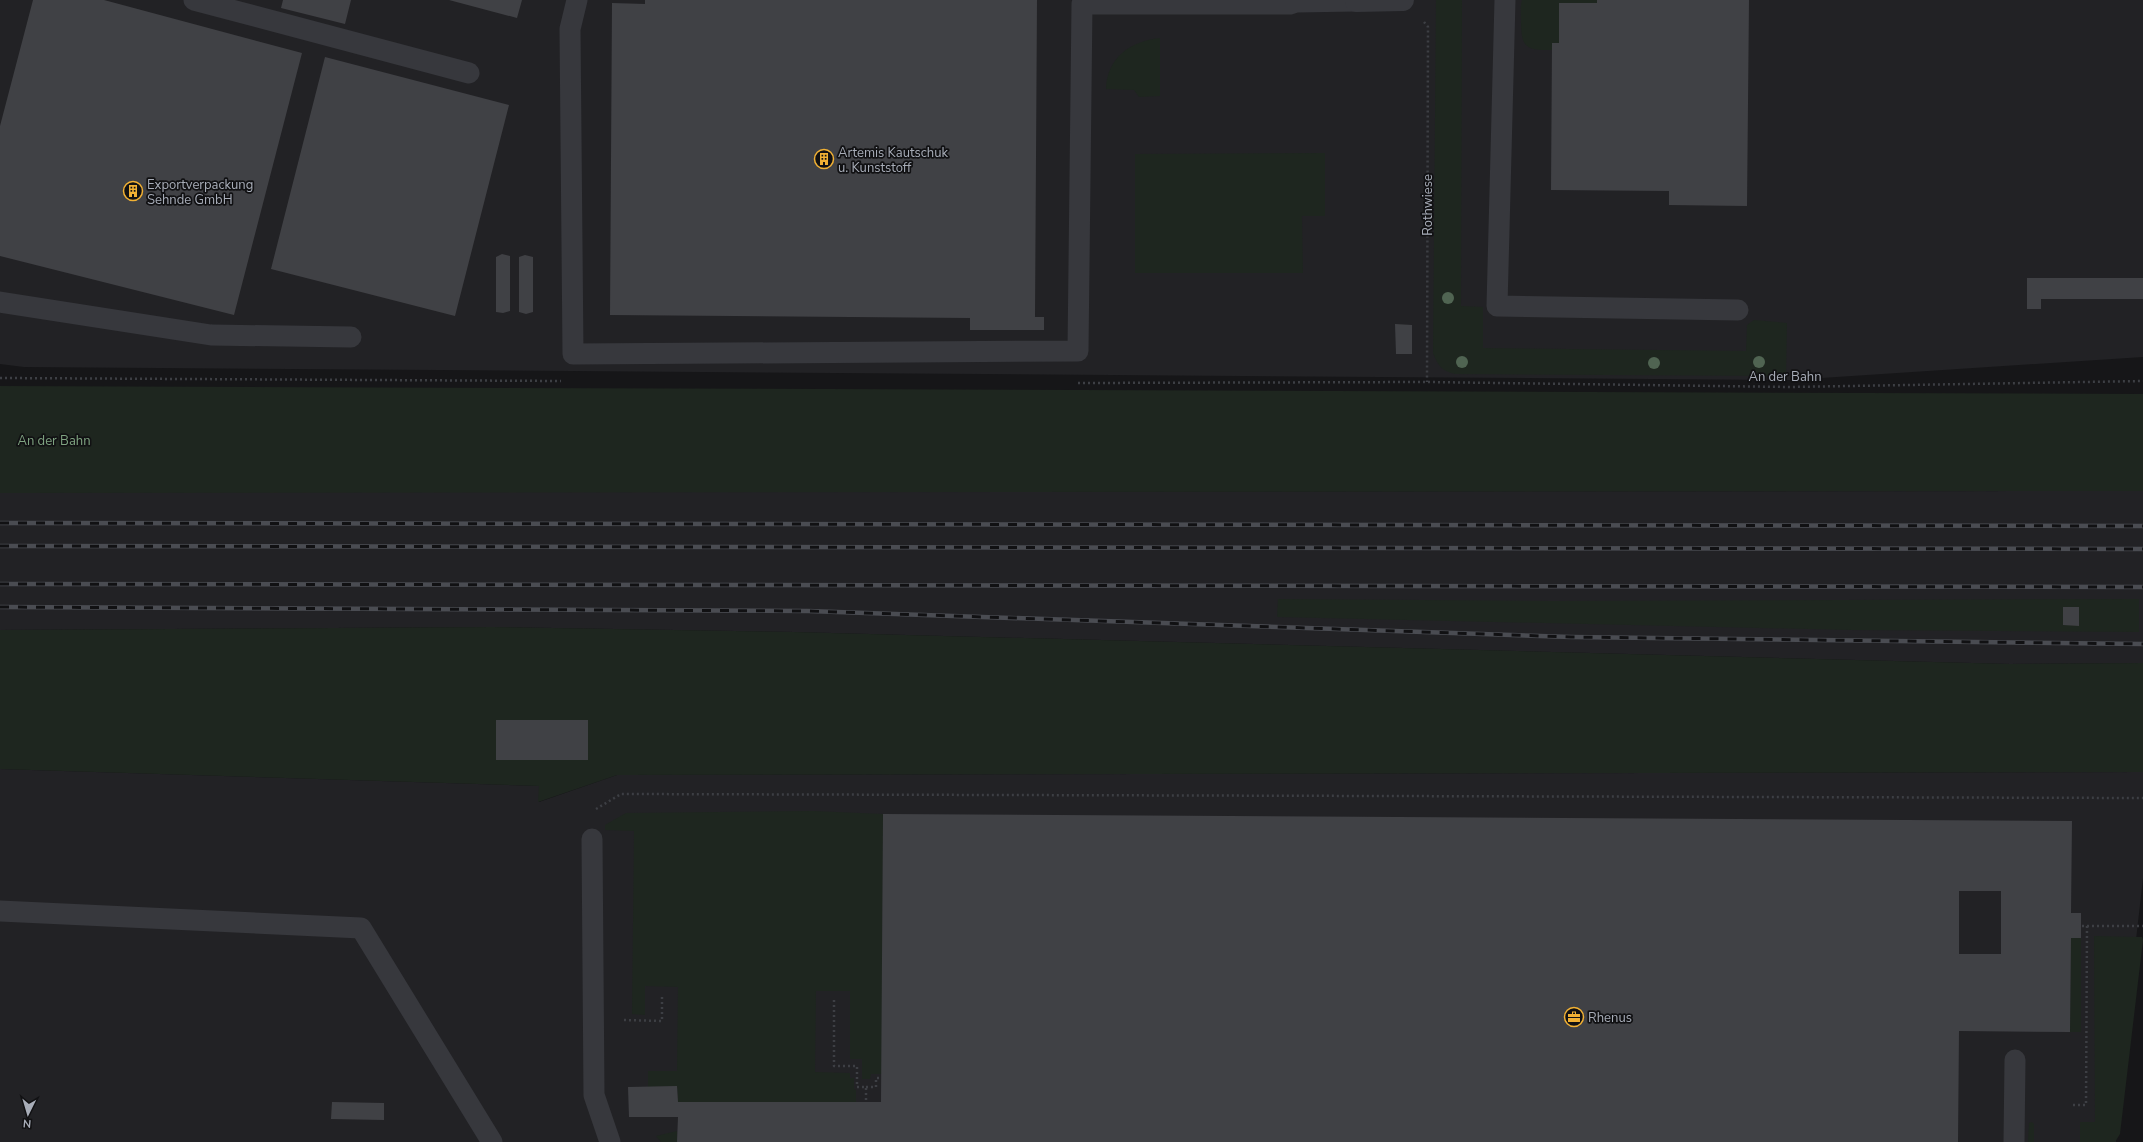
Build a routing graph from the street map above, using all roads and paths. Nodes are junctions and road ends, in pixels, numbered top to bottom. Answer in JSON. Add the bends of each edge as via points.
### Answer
{"nodes":[{"id":1,"x":194,"y":0,"type":"edge"},
{"id":2,"x":577,"y":0,"type":"edge"},
{"id":3,"x":1403,"y":0,"type":"edge"},
{"id":4,"x":1505,"y":0,"type":"edge"},
{"id":5,"x":1356,"y":1,"type":"joint"},
{"id":6,"x":1428,"y":27,"type":"dead end"},
{"id":7,"x":469,"y":73,"type":"dead end"},
{"id":8,"x":0,"y":302,"type":"edge"},
{"id":9,"x":1738,"y":310,"type":"dead end"},
{"id":10,"x":351,"y":337,"type":"dead end"},
{"id":11,"x":2143,"y":381,"type":"edge"},
{"id":12,"x":1427,"y":382,"type":"joint"},
{"id":13,"x":2143,"y":798,"type":"edge"},
{"id":14,"x":592,"y":839,"type":"joint"},
{"id":15,"x":0,"y":911,"type":"edge"},
{"id":16,"x":2081,"y":926,"type":"dead end"},
{"id":17,"x":2087,"y":926,"type":"junction"},
{"id":18,"x":2143,"y":926,"type":"edge"},
{"id":19,"x":662,"y":994,"type":"dead end"},
{"id":20,"x":834,"y":1000,"type":"dead end"},
{"id":21,"x":593,"y":1020,"type":"junction"},
{"id":22,"x":2015,"y":1060,"type":"dead end"},
{"id":23,"x":882,"y":1078,"type":"dead end"},
{"id":24,"x":866,"y":1087,"type":"junction"},
{"id":25,"x":866,"y":1102,"type":"dead end"},
{"id":26,"x":2073,"y":1104,"type":"dead end"},
{"id":27,"x":492,"y":1142,"type":"edge"},
{"id":28,"x":610,"y":1142,"type":"edge"},
{"id":29,"x":2014,"y":1142,"type":"edge"}],
"edges":[{"from":1,"to":7,"type":"lane"},
{"from":2,"to":5,"type":"lane","via":[[570,30],[573,354],[1078,351],[1082,4],[1290,4]]},
{"from":3,"to":5,"type":"street"},
{"from":4,"to":9,"type":"lane","via":[[1497,306]]},
{"from":6,"to":12,"type":"path","name":"Rothwiese"},
{"from":8,"to":10,"type":"lane","via":[[211,335]]},
{"from":11,"to":12,"type":"path","name":"An der Bahn","via":[[1790,387]]},
{"from":13,"to":14,"type":"path","via":[[621,794],[596,808]]},
{"from":14,"to":21,"type":"lane"},
{"from":15,"to":27,"type":"lane","via":[[361,928]]},
{"from":16,"to":17,"type":"path"},
{"from":17,"to":18,"type":"path"},
{"from":17,"to":26,"type":"path","via":[[2086,1105]]},
{"from":19,"to":21,"type":"path","via":[[662,1021]]},
{"from":20,"to":24,"type":"path","via":[[834,1066],[857,1066],[857,1087]]},
{"from":21,"to":28,"type":"lane","via":[[594,1095]]},
{"from":22,"to":29,"type":"lane"},
{"from":23,"to":24,"type":"path","via":[[876,1078],[876,1087]]},
{"from":24,"to":25,"type":"path"}]}
